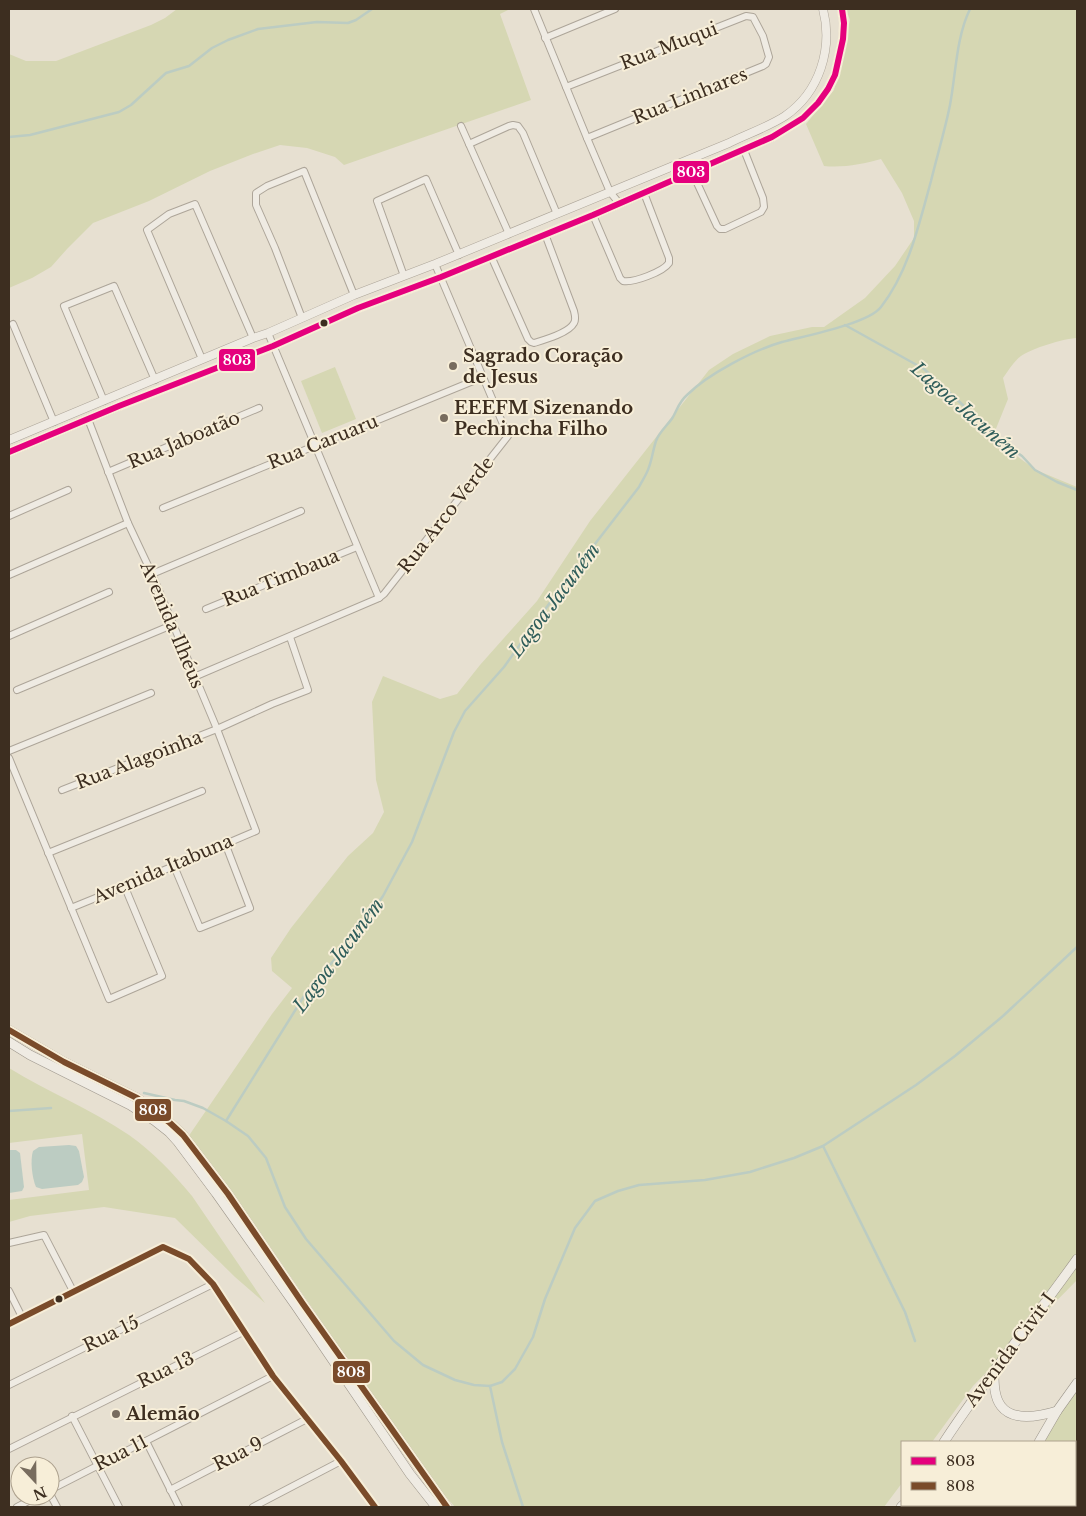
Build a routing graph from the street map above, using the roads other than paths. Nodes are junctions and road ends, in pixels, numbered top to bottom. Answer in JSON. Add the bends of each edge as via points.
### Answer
{"nodes":[{"id":1,"x":534,"y":9,"type":"edge"},
{"id":2,"x":615,"y":9,"type":"edge"},
{"id":3,"x":823,"y":9,"type":"edge"},
{"id":4,"x":842,"y":9,"type":"edge"},
{"id":5,"x":763,"y":36,"type":"joint"},
{"id":6,"x":545,"y":38,"type":"junction"},
{"id":7,"x":566,"y":87,"type":"junction"},
{"id":8,"x":461,"y":126,"type":"dead end"},
{"id":9,"x":587,"y":138,"type":"junction"},
{"id":10,"x":469,"y":144,"type":"junction"},
{"id":11,"x":744,"y":150,"type":"junction"},
{"id":12,"x":698,"y":156,"type":"junction"},
{"id":13,"x":702,"y":168,"type":"junction"},
{"id":14,"x":692,"y":172,"type":"junction"},
{"id":15,"x":610,"y":192,"type":"junction"},
{"id":16,"x":644,"y":193,"type":"junction"},
{"id":17,"x":619,"y":203,"type":"junction"},
{"id":18,"x":557,"y":214,"type":"junction"},
{"id":19,"x":593,"y":214,"type":"junction"},
{"id":20,"x":508,"y":234,"type":"junction"},
{"id":21,"x":544,"y":234,"type":"junction"},
{"id":22,"x":458,"y":254,"type":"junction"},
{"id":23,"x":492,"y":256,"type":"junction"},
{"id":24,"x":435,"y":264,"type":"junction"},
{"id":25,"x":404,"y":276,"type":"junction"},
{"id":26,"x":441,"y":277,"type":"junction"},
{"id":27,"x":354,"y":295,"type":"junction"},
{"id":28,"x":302,"y":318,"type":"junction"},
{"id":29,"x":13,"y":324,"type":"dead end"},
{"id":30,"x":268,"y":333,"type":"junction"},
{"id":31,"x":253,"y":338,"type":"junction"},
{"id":32,"x":273,"y":346,"type":"junction"},
{"id":33,"x":202,"y":360,"type":"junction"},
{"id":34,"x":482,"y":377,"type":"junction"},
{"id":35,"x":155,"y":380,"type":"junction"},
{"id":36,"x":104,"y":401,"type":"junction"},
{"id":37,"x":259,"y":408,"type":"dead end"},
{"id":38,"x":88,"y":419,"type":"junction"},
{"id":39,"x":54,"y":422,"type":"junction"},
{"id":40,"x":9,"y":440,"type":"edge"},
{"id":41,"x":315,"y":445,"type":"junction"},
{"id":42,"x":9,"y":452,"type":"edge"},
{"id":43,"x":108,"y":472,"type":"junction"},
{"id":44,"x":68,"y":490,"type":"dead end"},
{"id":45,"x":163,"y":508,"type":"dead end"},
{"id":46,"x":301,"y":511,"type":"dead end"},
{"id":47,"x":9,"y":516,"type":"edge"},
{"id":48,"x":128,"y":523,"type":"junction"},
{"id":49,"x":357,"y":547,"type":"junction"},
{"id":50,"x":152,"y":574,"type":"junction"},
{"id":51,"x":9,"y":575,"type":"edge"},
{"id":52,"x":109,"y":592,"type":"dead end"},
{"id":53,"x":378,"y":598,"type":"junction"},
{"id":54,"x":206,"y":609,"type":"dead end"},
{"id":55,"x":172,"y":625,"type":"junction"},
{"id":56,"x":9,"y":636,"type":"edge"},
{"id":57,"x":290,"y":636,"type":"junction"},
{"id":58,"x":194,"y":677,"type":"junction"},
{"id":59,"x":17,"y":690,"type":"dead end"},
{"id":60,"x":151,"y":694,"type":"dead end"},
{"id":61,"x":216,"y":729,"type":"junction"},
{"id":62,"x":9,"y":751,"type":"edge"},
{"id":63,"x":9,"y":758,"type":"edge"},
{"id":64,"x":62,"y":790,"type":"dead end"},
{"id":65,"x":202,"y":790,"type":"dead end"},
{"id":66,"x":256,"y":830,"type":"joint"},
{"id":67,"x":225,"y":843,"type":"junction"},
{"id":68,"x":48,"y":853,"type":"junction"},
{"id":69,"x":174,"y":866,"type":"junction"},
{"id":70,"x":124,"y":886,"type":"junction"},
{"id":71,"x":71,"y":908,"type":"junction"},
{"id":72,"x":9,"y":1030,"type":"edge"},
{"id":73,"x":9,"y":1042,"type":"edge"},
{"id":74,"x":9,"y":1243,"type":"edge"},
{"id":75,"x":1077,"y":1259,"type":"edge"},
{"id":76,"x":213,"y":1284,"type":"junction"},
{"id":77,"x":9,"y":1291,"type":"edge"},
{"id":78,"x":73,"y":1291,"type":"junction"},
{"id":79,"x":22,"y":1317,"type":"junction"},
{"id":80,"x":9,"y":1324,"type":"edge"},
{"id":81,"x":243,"y":1332,"type":"junction"},
{"id":82,"x":994,"y":1372,"type":"junction"},
{"id":83,"x":273,"y":1376,"type":"junction"},
{"id":84,"x":1077,"y":1383,"type":"edge"},
{"id":85,"x":9,"y":1385,"type":"edge"},
{"id":86,"x":1057,"y":1410,"type":"junction"},
{"id":87,"x":72,"y":1416,"type":"junction"},
{"id":88,"x":307,"y":1419,"type":"junction"},
{"id":89,"x":146,"y":1441,"type":"junction"},
{"id":90,"x":945,"y":1441,"type":"edge"},
{"id":91,"x":1040,"y":1441,"type":"edge"},
{"id":92,"x":9,"y":1449,"type":"edge"},
{"id":93,"x":341,"y":1461,"type":"junction"},
{"id":94,"x":98,"y":1465,"type":"junction"},
{"id":95,"x":60,"y":1485,"type":"edge"},
{"id":96,"x":170,"y":1490,"type":"junction"},
{"id":97,"x":119,"y":1507,"type":"edge"},
{"id":98,"x":179,"y":1507,"type":"edge"},
{"id":99,"x":253,"y":1507,"type":"edge"},
{"id":100,"x":373,"y":1507,"type":"edge"},
{"id":101,"x":436,"y":1507,"type":"edge"},
{"id":102,"x":447,"y":1507,"type":"edge"}],
"edges":[{"from":1,"to":6,"type":"street"},
{"from":2,"to":6,"type":"street"},
{"from":3,"to":12,"type":"street","via":[[826,52],[814,82],[797,105],[770,124]]},
{"from":4,"to":11,"type":"street","via":[[843,39],[835,75],[828,89],[803,118]]},
{"from":5,"to":7,"type":"street","name":"Rua Muqui","via":[[753,17],[746,16]]},
{"from":5,"to":9,"type":"street","name":"Rua Linhares","via":[[769,57],[763,66]]},
{"from":6,"to":7,"type":"street"},
{"from":7,"to":9,"type":"street"},
{"from":8,"to":10,"type":"street"},
{"from":9,"to":15,"type":"street"},
{"from":10,"to":18,"type":"street","via":[[509,126],[518,126]]},
{"from":10,"to":20,"type":"street"},
{"from":11,"to":13,"type":"street"},
{"from":11,"to":14,"type":"street","via":[[764,203],[761,212],[746,220],[724,229],[718,227]]},
{"from":12,"to":13,"type":"street"},
{"from":12,"to":15,"type":"street"},
{"from":13,"to":14,"type":"street"},
{"from":14,"to":16,"type":"street"},
{"from":15,"to":17,"type":"street"},
{"from":15,"to":18,"type":"street"},
{"from":16,"to":17,"type":"street"},
{"from":16,"to":19,"type":"street","via":[[669,261],[667,267],[631,281],[621,280]]},
{"from":17,"to":19,"type":"street"},
{"from":18,"to":20,"type":"street"},
{"from":19,"to":21,"type":"street"},
{"from":20,"to":22,"type":"street"},
{"from":21,"to":23,"type":"street"},
{"from":21,"to":23,"type":"street","via":[[575,318],[573,326],[557,335],[534,343],[528,339]]},
{"from":22,"to":24,"type":"street"},
{"from":22,"to":25,"type":"street","via":[[426,180],[378,201]]},
{"from":23,"to":26,"type":"street"},
{"from":24,"to":25,"type":"street"},
{"from":24,"to":26,"type":"street","name":"Rua Arco Verde"},
{"from":25,"to":27,"type":"street"},
{"from":26,"to":32,"type":"street","via":[[358,308]]},
{"from":26,"to":34,"type":"street","name":"Rua Arco Verde"},
{"from":27,"to":28,"type":"street"},
{"from":27,"to":28,"type":"street","via":[[304,171],[280,181],[256,192],[256,205]]},
{"from":28,"to":30,"type":"street"},
{"from":29,"to":39,"type":"street"},
{"from":30,"to":31,"type":"street"},
{"from":30,"to":32,"type":"street"},
{"from":31,"to":33,"type":"street"},
{"from":31,"to":33,"type":"street","via":[[195,204],[169,214],[148,230]]},
{"from":32,"to":38,"type":"street"},
{"from":32,"to":41,"type":"street"},
{"from":33,"to":35,"type":"street"},
{"from":34,"to":41,"type":"street","name":"Rua Caruaru"},
{"from":34,"to":53,"type":"street","name":"Rua Arco Verde","via":[[508,436]]},
{"from":35,"to":36,"type":"street"},
{"from":35,"to":36,"type":"street","via":[[114,286],[64,306]]},
{"from":36,"to":39,"type":"street"},
{"from":37,"to":43,"type":"street","name":"Rua Jaboatão"},
{"from":38,"to":42,"type":"street"},
{"from":38,"to":43,"type":"street","name":"Avenida Ilhéus"},
{"from":39,"to":40,"type":"street"},
{"from":41,"to":45,"type":"street","name":"Rua Caruaru"},
{"from":41,"to":49,"type":"street"},
{"from":43,"to":48,"type":"street","name":"Avenida Ilhéus"},
{"from":44,"to":47,"type":"street"},
{"from":46,"to":50,"type":"street"},
{"from":48,"to":50,"type":"street","name":"Avenida Ilhéus"},
{"from":48,"to":51,"type":"street"},
{"from":49,"to":53,"type":"street"},
{"from":49,"to":54,"type":"street","name":"Rua Timbaua"},
{"from":50,"to":55,"type":"street","name":"Avenida Ilhéus"},
{"from":52,"to":56,"type":"street"},
{"from":53,"to":57,"type":"street"},
{"from":55,"to":58,"type":"street","name":"Avenida Ilhéus"},
{"from":55,"to":59,"type":"street"},
{"from":57,"to":58,"type":"street"},
{"from":57,"to":61,"type":"street","name":"Rua Alagoinha","via":[[308,690]]},
{"from":58,"to":61,"type":"street","name":"Avenida Ilhéus"},
{"from":60,"to":62,"type":"street"},
{"from":61,"to":64,"type":"street","name":"Rua Alagoinha"},
{"from":61,"to":66,"type":"street","name":"Avenida Ilhéus"},
{"from":63,"to":68,"type":"street"},
{"from":65,"to":68,"type":"street"},
{"from":66,"to":67,"type":"street","name":"Avenida Itabuna"},
{"from":67,"to":69,"type":"street","name":"Avenida Itabuna"},
{"from":67,"to":69,"type":"street","via":[[250,908],[200,928]]},
{"from":68,"to":71,"type":"street"},
{"from":69,"to":70,"type":"street","name":"Avenida Itabuna"},
{"from":70,"to":71,"type":"street","name":"Avenida Itabuna"},
{"from":70,"to":71,"type":"street","via":[[162,976],[109,999]]},
{"from":72,"to":102,"type":"main road","via":[[64,1062],[138,1098],[193,1146]]},
{"from":73,"to":101,"type":"main road","via":[[30,1056],[130,1105],[173,1137],[216,1193]]},
{"from":74,"to":78,"type":"street","via":[[44,1235]]},
{"from":75,"to":82,"type":"main road","name":"Avenida Civit I"},
{"from":76,"to":78,"type":"street","via":[[189,1259],[163,1247]]},
{"from":76,"to":81,"type":"street"},
{"from":76,"to":85,"type":"street","name":"Rua 15"},
{"from":77,"to":79,"type":"street"},
{"from":78,"to":79,"type":"street"},
{"from":79,"to":80,"type":"street"},
{"from":81,"to":83,"type":"street"},
{"from":81,"to":87,"type":"street","name":"Rua 13"},
{"from":82,"to":86,"type":"main road","via":[[995,1391],[1001,1406],[1013,1415],[1043,1415]]},
{"from":82,"to":90,"type":"main road","name":"Avenida Civit I"},
{"from":83,"to":88,"type":"street"},
{"from":83,"to":89,"type":"street","name":"Rua 11"},
{"from":84,"to":86,"type":"main road"},
{"from":86,"to":91,"type":"main road"},
{"from":87,"to":92,"type":"street","name":"Rua 13"},
{"from":87,"to":94,"type":"street"},
{"from":88,"to":93,"type":"street"},
{"from":88,"to":96,"type":"street","name":"Rua 9"},
{"from":89,"to":94,"type":"street","name":"Rua 11"},
{"from":89,"to":96,"type":"street"},
{"from":93,"to":99,"type":"street"},
{"from":93,"to":100,"type":"street"},
{"from":94,"to":95,"type":"street","name":"Rua 11"},
{"from":94,"to":97,"type":"street"},
{"from":96,"to":98,"type":"street"}]}
